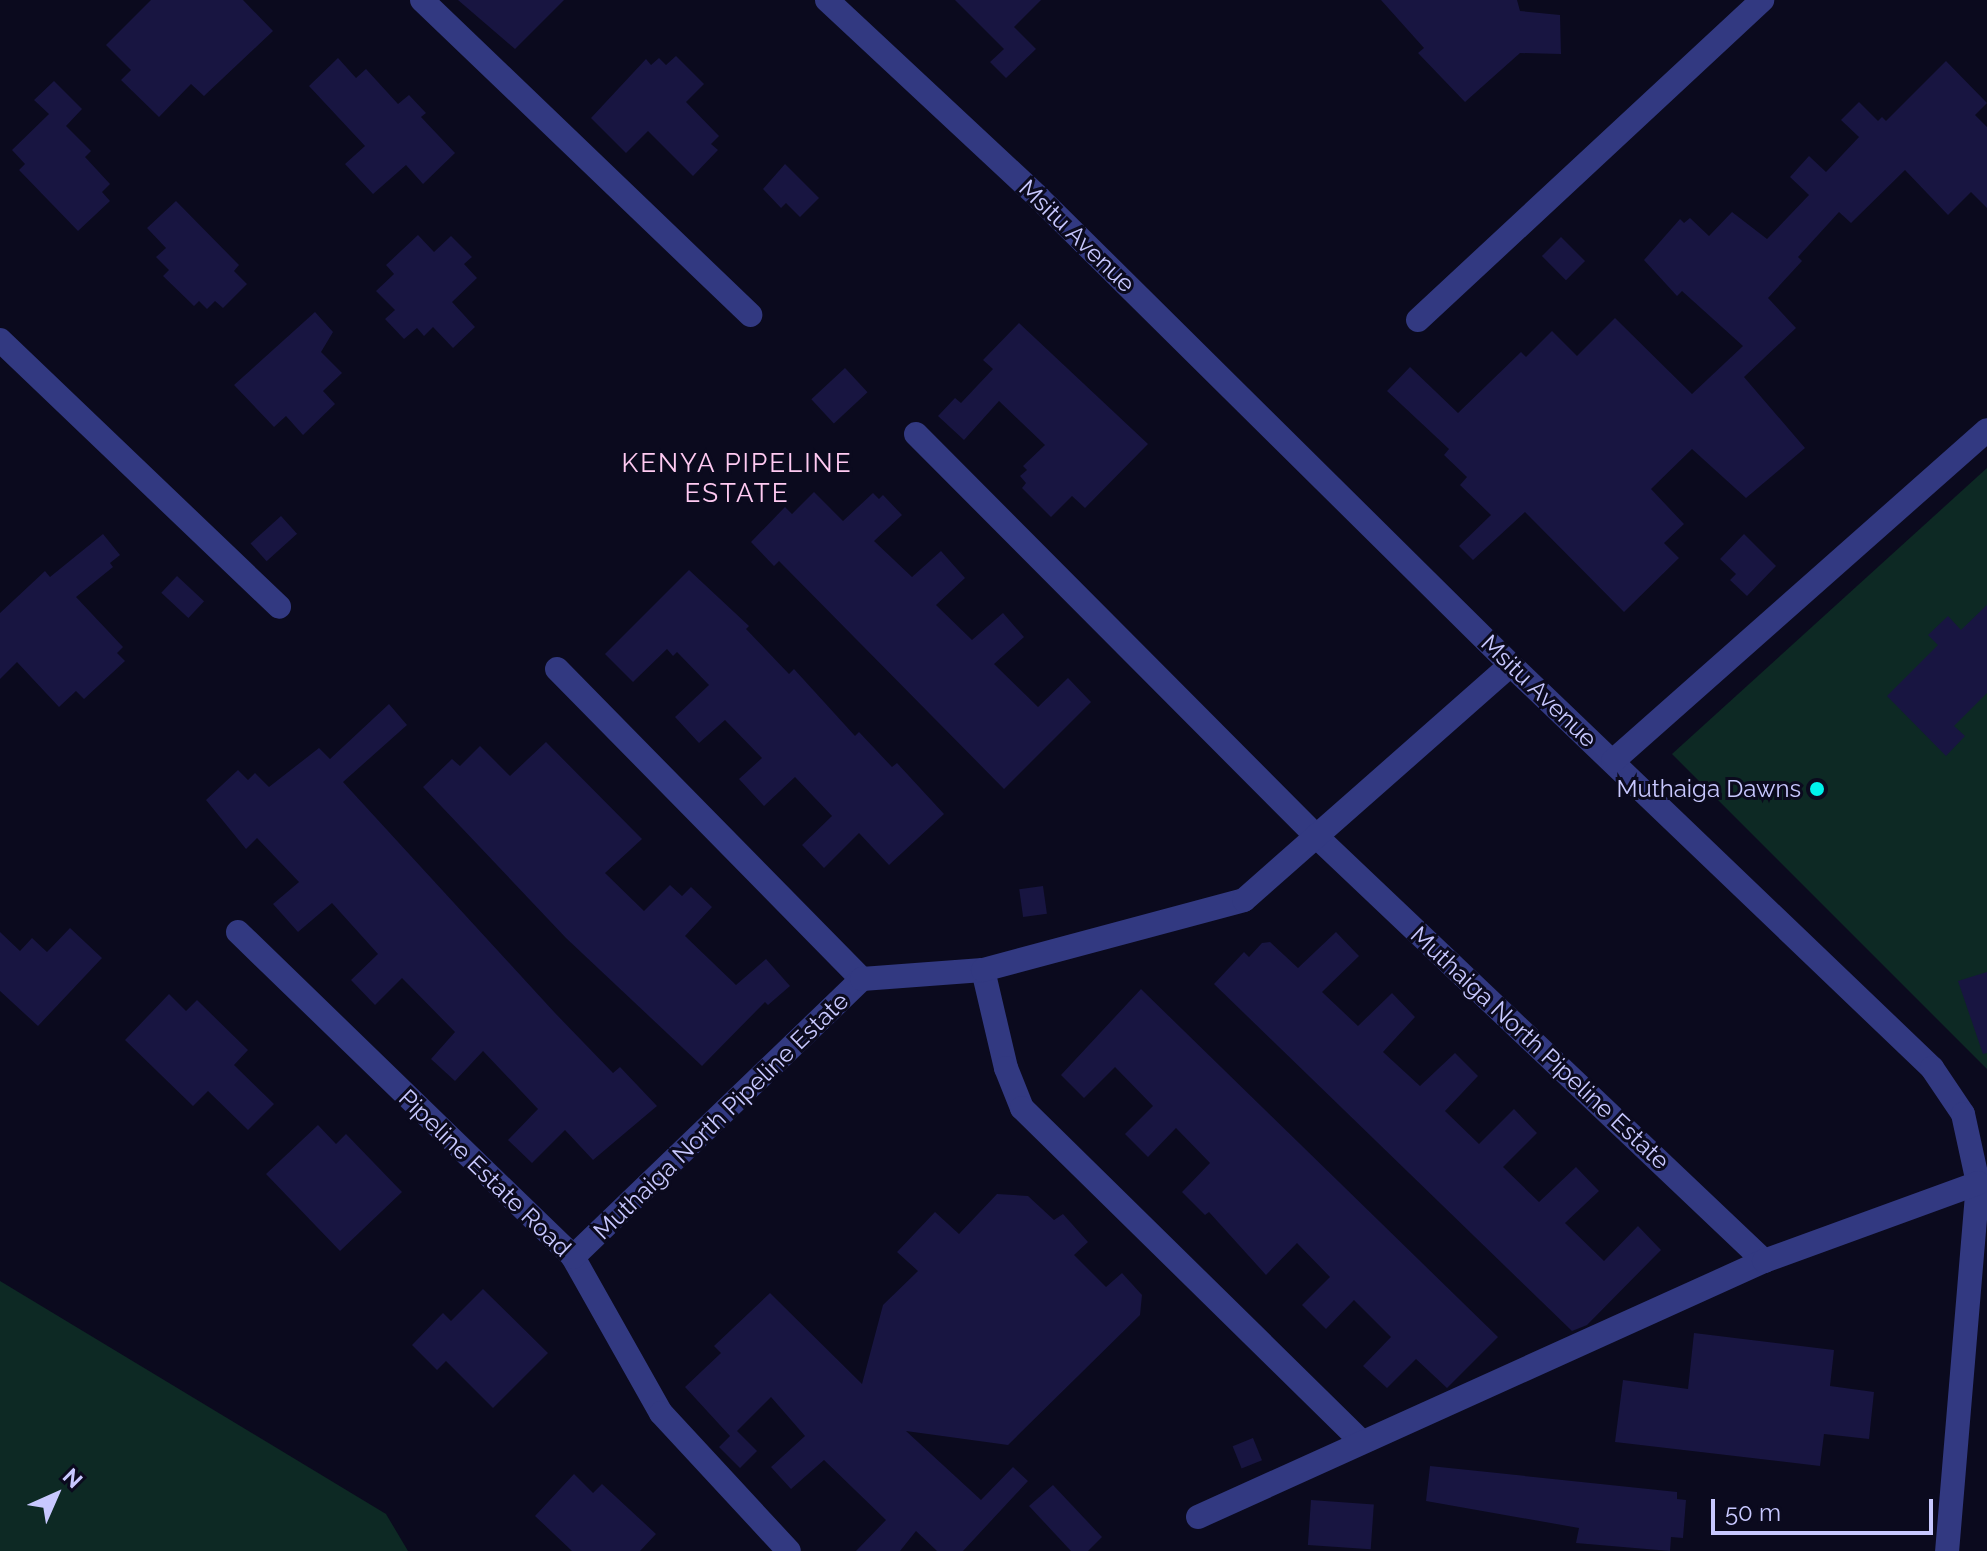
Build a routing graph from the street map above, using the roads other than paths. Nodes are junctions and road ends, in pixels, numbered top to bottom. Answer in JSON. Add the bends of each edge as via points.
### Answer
{"nodes":[{"id":1,"x":422,"y":0,"type":"edge"},
{"id":2,"x":827,"y":0,"type":"edge"},
{"id":3,"x":1762,"y":0,"type":"edge"},
{"id":4,"x":750,"y":315,"type":"dead end"},
{"id":5,"x":1418,"y":320,"type":"dead end"},
{"id":6,"x":0,"y":340,"type":"edge"},
{"id":7,"x":1987,"y":430,"type":"edge"},
{"id":8,"x":916,"y":434,"type":"dead end"},
{"id":9,"x":279,"y":607,"type":"dead end"},
{"id":10,"x":1511,"y":665,"type":"junction"},
{"id":11,"x":557,"y":669,"type":"dead end"},
{"id":12,"x":1613,"y":761,"type":"junction"},
{"id":13,"x":1316,"y":836,"type":"junction"},
{"id":14,"x":238,"y":932,"type":"dead end"},
{"id":15,"x":983,"y":970,"type":"junction"},
{"id":16,"x":862,"y":979,"type":"junction"},
{"id":17,"x":1978,"y":1183,"type":"junction"},
{"id":18,"x":573,"y":1257,"type":"junction"},
{"id":19,"x":1764,"y":1261,"type":"junction"},
{"id":20,"x":1360,"y":1440,"type":"junction"},
{"id":21,"x":1198,"y":1517,"type":"dead end"},
{"id":22,"x":789,"y":1551,"type":"edge"},
{"id":23,"x":1947,"y":1551,"type":"edge"}],
"edges":[{"from":1,"to":4,"type":"street"},
{"from":2,"to":10,"type":"street","name":"Msitu Avenue","via":[[1038,197]]},
{"from":3,"to":5,"type":"street"},
{"from":6,"to":9,"type":"street"},
{"from":7,"to":12,"type":"street"},
{"from":8,"to":13,"type":"street","name":"Muthaiga North Pipeline Estate"},
{"from":10,"to":12,"type":"street","name":"Msitu Avenue"},
{"from":10,"to":13,"type":"street","name":"Muthaiga North Pipeline Estate"},
{"from":11,"to":16,"type":"street"},
{"from":12,"to":17,"type":"street","name":"Msitu Avenue","via":[[1932,1068],[1963,1114]]},
{"from":13,"to":15,"type":"street","name":"Muthaiga North Pipeline Estate","via":[[1244,900]]},
{"from":13,"to":19,"type":"street","name":"Muthaiga North Pipeline Estate"},
{"from":14,"to":18,"type":"street","name":"Pipeline Estate Road"},
{"from":15,"to":16,"type":"street","name":"Muthaiga North Pipeline Estate"},
{"from":15,"to":20,"type":"street","via":[[1006,1068],[1022,1108]]},
{"from":16,"to":18,"type":"street","name":"Muthaiga North Pipeline Estate"},
{"from":17,"to":19,"type":"street"},
{"from":17,"to":23,"type":"street","name":"Msitu Avenue"},
{"from":18,"to":22,"type":"street","name":"Pipeline Estate Road","via":[[661,1413]]},
{"from":19,"to":20,"type":"street"},
{"from":20,"to":21,"type":"street"}]}
